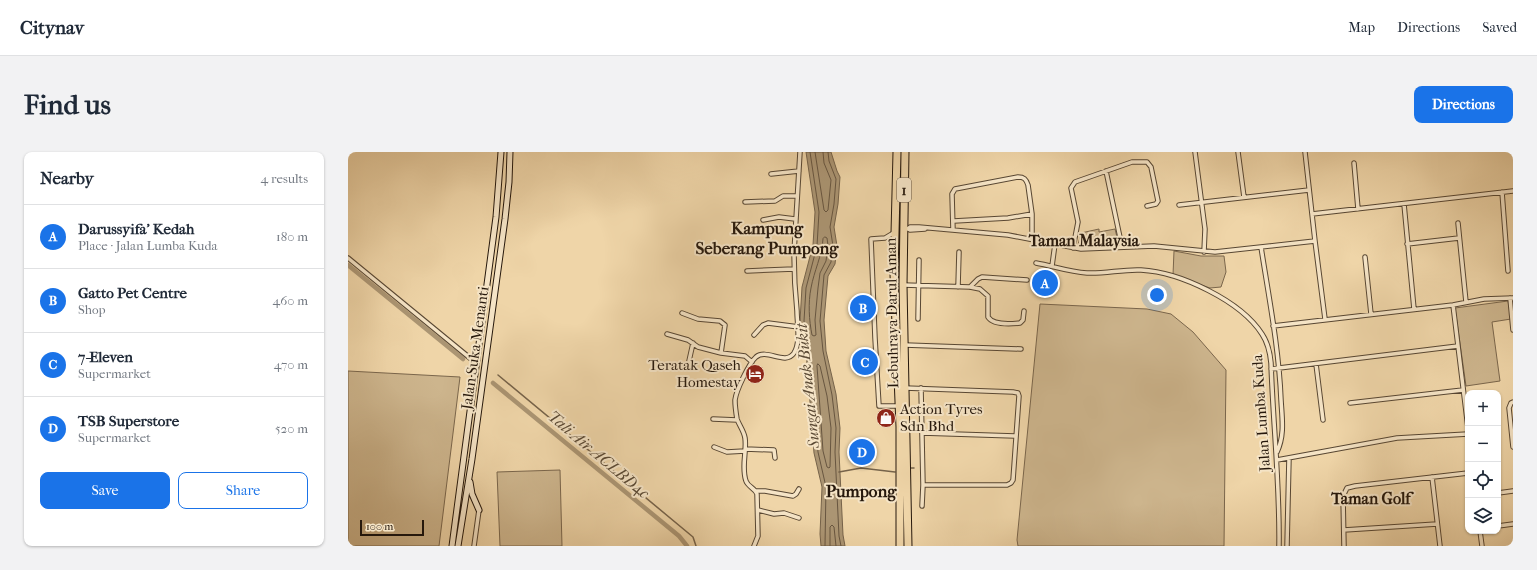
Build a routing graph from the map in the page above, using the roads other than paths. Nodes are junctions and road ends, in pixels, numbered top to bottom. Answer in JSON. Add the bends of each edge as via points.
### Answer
{"nodes":[{"id":1,"x":501,"y":152,"type":"edge"},
{"id":2,"x":510,"y":152,"type":"edge"},
{"id":3,"x":800,"y":152,"type":"edge"},
{"id":4,"x":897,"y":152,"type":"edge"},
{"id":5,"x":905,"y":152,"type":"edge"},
{"id":6,"x":1195,"y":152,"type":"edge"},
{"id":7,"x":1238,"y":152,"type":"edge"},
{"id":8,"x":1305,"y":152,"type":"edge"},
{"id":9,"x":1354,"y":162,"type":"dead end"},
{"id":10,"x":799,"y":171,"type":"junction"},
{"id":11,"x":1106,"y":171,"type":"junction"},
{"id":12,"x":771,"y":174,"type":"dead end"},
{"id":13,"x":1309,"y":190,"type":"junction"},
{"id":14,"x":1513,"y":190,"type":"edge"},
{"id":15,"x":1502,"y":192,"type":"junction"},
{"id":16,"x":797,"y":196,"type":"junction"},
{"id":17,"x":1244,"y":198,"type":"junction"},
{"id":18,"x":745,"y":202,"type":"dead end"},
{"id":19,"x":1202,"y":202,"type":"junction"},
{"id":20,"x":895,"y":204,"type":"junction"},
{"id":21,"x":1179,"y":204,"type":"dead end"},
{"id":22,"x":1404,"y":204,"type":"junction"},
{"id":23,"x":1147,"y":206,"type":"dead end"},
{"id":24,"x":1358,"y":209,"type":"junction"},
{"id":25,"x":1032,"y":214,"type":"junction"},
{"id":26,"x":1312,"y":214,"type":"junction"},
{"id":27,"x":795,"y":219,"type":"junction"},
{"id":28,"x":764,"y":220,"type":"dead end"},
{"id":29,"x":954,"y":221,"type":"junction"},
{"id":30,"x":1458,"y":223,"type":"dead end"},
{"id":31,"x":905,"y":228,"type":"junction"},
{"id":32,"x":953,"y":230,"type":"junction"},
{"id":33,"x":895,"y":232,"type":"junction"},
{"id":34,"x":1459,"y":238,"type":"junction"},
{"id":35,"x":1032,"y":239,"type":"junction"},
{"id":36,"x":1315,"y":241,"type":"junction"},
{"id":37,"x":1056,"y":244,"type":"junction"},
{"id":38,"x":1408,"y":244,"type":"junction"},
{"id":39,"x":1122,"y":247,"type":"junction"},
{"id":40,"x":1261,"y":247,"type":"junction"},
{"id":41,"x":1073,"y":248,"type":"junction"},
{"id":42,"x":959,"y":252,"type":"dead end"},
{"id":43,"x":1204,"y":252,"type":"junction"},
{"id":44,"x":895,"y":254,"type":"junction"},
{"id":45,"x":1365,"y":257,"type":"dead end"},
{"id":46,"x":348,"y":258,"type":"edge"},
{"id":47,"x":919,"y":260,"type":"dead end"},
{"id":48,"x":1036,"y":264,"type":"dead end"},
{"id":49,"x":1052,"y":266,"type":"junction"},
{"id":50,"x":794,"y":269,"type":"junction"},
{"id":51,"x":1508,"y":270,"type":"dead end"},
{"id":52,"x":747,"y":271,"type":"dead end"},
{"id":53,"x":1027,"y":280,"type":"dead end"},
{"id":54,"x":904,"y":285,"type":"junction"},
{"id":55,"x":919,"y":286,"type":"junction"},
{"id":56,"x":958,"y":287,"type":"junction"},
{"id":57,"x":970,"y":287,"type":"junction"},
{"id":58,"x":1511,"y":298,"type":"edge"},
{"id":59,"x":1466,"y":302,"type":"junction"},
{"id":60,"x":1453,"y":305,"type":"junction"},
{"id":61,"x":1414,"y":309,"type":"junction"},
{"id":62,"x":1024,"y":311,"type":"dead end"},
{"id":63,"x":682,"y":313,"type":"dead end"},
{"id":64,"x":1371,"y":314,"type":"junction"},
{"id":65,"x":918,"y":319,"type":"dead end"},
{"id":66,"x":1325,"y":319,"type":"junction"},
{"id":67,"x":1273,"y":326,"type":"junction"},
{"id":68,"x":798,"y":327,"type":"junction"},
{"id":69,"x":1513,"y":330,"type":"edge"},
{"id":70,"x":667,"y":334,"type":"dead end"},
{"id":71,"x":754,"y":335,"type":"dead end"},
{"id":72,"x":693,"y":343,"type":"junction"},
{"id":73,"x":904,"y":345,"type":"junction"},
{"id":74,"x":1458,"y":346,"type":"junction"},
{"id":75,"x":1021,"y":349,"type":"dead end"},
{"id":76,"x":721,"y":352,"type":"junction"},
{"id":77,"x":689,"y":361,"type":"dead end"},
{"id":78,"x":752,"y":362,"type":"junction"},
{"id":79,"x":476,"y":363,"type":"junction"},
{"id":80,"x":1316,"y":364,"type":"junction"},
{"id":81,"x":1280,"y":368,"type":"junction"},
{"id":82,"x":1271,"y":369,"type":"junction"},
{"id":83,"x":905,"y":388,"type":"junction"},
{"id":84,"x":921,"y":388,"type":"junction"},
{"id":85,"x":1463,"y":390,"type":"junction"},
{"id":86,"x":1350,"y":403,"type":"dead end"},
{"id":87,"x":1512,"y":403,"type":"edge"},
{"id":88,"x":899,"y":406,"type":"junction"},
{"id":89,"x":713,"y":419,"type":"dead end"},
{"id":90,"x":737,"y":420,"type":"junction"},
{"id":91,"x":1323,"y":420,"type":"dead end"},
{"id":92,"x":1468,"y":426,"type":"edge"},
{"id":93,"x":922,"y":433,"type":"junction"},
{"id":94,"x":1465,"y":434,"type":"edge"},
{"id":95,"x":1016,"y":436,"type":"junction"},
{"id":96,"x":714,"y":447,"type":"dead end"},
{"id":97,"x":1513,"y":447,"type":"edge"},
{"id":98,"x":745,"y":450,"type":"junction"},
{"id":99,"x":1277,"y":453,"type":"junction"},
{"id":100,"x":775,"y":458,"type":"dead end"},
{"id":101,"x":1289,"y":458,"type":"junction"},
{"id":102,"x":1277,"y":460,"type":"junction"},
{"id":103,"x":1465,"y":473,"type":"edge"},
{"id":104,"x":469,"y":475,"type":"junction"},
{"id":105,"x":1432,"y":477,"type":"junction"},
{"id":106,"x":923,"y":485,"type":"junction"},
{"id":107,"x":799,"y":489,"type":"dead end"},
{"id":108,"x":756,"y":491,"type":"junction"},
{"id":109,"x":1513,"y":491,"type":"edge"},
{"id":110,"x":1501,"y":493,"type":"edge"},
{"id":111,"x":922,"y":506,"type":"dead end"},
{"id":112,"x":479,"y":510,"type":"joint"},
{"id":113,"x":758,"y":510,"type":"junction"},
{"id":114,"x":799,"y":518,"type":"dead end"},
{"id":115,"x":1437,"y":524,"type":"junction"},
{"id":116,"x":1513,"y":524,"type":"edge"},
{"id":117,"x":1501,"y":526,"type":"edge"},
{"id":118,"x":1344,"y":530,"type":"junction"},
{"id":119,"x":1480,"y":534,"type":"edge"},
{"id":120,"x":452,"y":546,"type":"edge"},
{"id":121,"x":458,"y":546,"type":"edge"},
{"id":122,"x":474,"y":546,"type":"edge"},
{"id":123,"x":754,"y":546,"type":"edge"},
{"id":124,"x":900,"y":546,"type":"edge"},
{"id":125,"x":908,"y":546,"type":"edge"},
{"id":126,"x":1279,"y":546,"type":"edge"},
{"id":127,"x":1287,"y":546,"type":"edge"},
{"id":128,"x":1344,"y":546,"type":"edge"},
{"id":129,"x":1440,"y":546,"type":"edge"},
{"id":130,"x":1482,"y":546,"type":"edge"}],
"edges":[{"from":1,"to":79,"type":"main road","name":"Jalan Suka Menanti","via":[[496,217]]},
{"from":2,"to":104,"type":"main road","name":"Jalan Suka Menanti","via":[[505,219]]},
{"from":3,"to":10,"type":"street"},
{"from":4,"to":20,"type":"highway","name":"Lebuhraya Darul Aman","number":"1"},
{"from":5,"to":31,"type":"highway","name":"Lebuhraya Darul Aman","number":"1"},
{"from":6,"to":19,"type":"street"},
{"from":7,"to":17,"type":"street"},
{"from":8,"to":13,"type":"street"},
{"from":9,"to":24,"type":"street"},
{"from":10,"to":12,"type":"street"},
{"from":10,"to":16,"type":"street"},
{"from":11,"to":23,"type":"street","via":[[1137,161],[1149,164],[1158,201]]},
{"from":11,"to":39,"type":"street"},
{"from":11,"to":41,"type":"street","via":[[1076,182],[1071,188],[1078,222]]},
{"from":13,"to":17,"type":"street"},
{"from":13,"to":26,"type":"street"},
{"from":14,"to":15,"type":"street"},
{"from":15,"to":22,"type":"street"},
{"from":15,"to":51,"type":"street"},
{"from":16,"to":18,"type":"street","via":[[783,196],[776,201]]},
{"from":16,"to":27,"type":"street"},
{"from":17,"to":19,"type":"street"},
{"from":19,"to":21,"type":"street"},
{"from":19,"to":43,"type":"street","via":[[1206,235]]},
{"from":20,"to":31,"type":"highway"},
{"from":20,"to":33,"type":"highway","name":"Lebuhraya Darul Aman","number":"1"},
{"from":22,"to":24,"type":"street"},
{"from":22,"to":38,"type":"street"},
{"from":24,"to":26,"type":"street"},
{"from":25,"to":29,"type":"street"},
{"from":25,"to":29,"type":"street","via":[[1026,180],[1018,177],[955,189],[952,194]]},
{"from":25,"to":35,"type":"street"},
{"from":26,"to":36,"type":"street"},
{"from":27,"to":28,"type":"street","via":[[779,217]]},
{"from":27,"to":50,"type":"street"},
{"from":29,"to":32,"type":"street"},
{"from":30,"to":34,"type":"street"},
{"from":31,"to":32,"type":"street"},
{"from":31,"to":44,"type":"highway","via":[[900,232]]},
{"from":31,"to":54,"type":"highway","name":"Lebuhraya Darul Aman","number":"1"},
{"from":32,"to":35,"type":"street"},
{"from":33,"to":44,"type":"highway","name":"Lebuhraya Darul Aman","number":"1"},
{"from":33,"to":88,"type":"street","via":[[885,238],[871,239],[879,406]]},
{"from":34,"to":38,"type":"street"},
{"from":34,"to":59,"type":"street"},
{"from":35,"to":37,"type":"street"},
{"from":36,"to":40,"type":"street"},
{"from":36,"to":66,"type":"street"},
{"from":37,"to":41,"type":"street"},
{"from":37,"to":49,"type":"street"},
{"from":38,"to":61,"type":"street"},
{"from":39,"to":41,"type":"street","via":[[1090,250]]},
{"from":39,"to":43,"type":"street","via":[[1154,246]]},
{"from":40,"to":43,"type":"street"},
{"from":40,"to":67,"type":"street"},
{"from":42,"to":56,"type":"street"},
{"from":44,"to":88,"type":"highway","name":"Lebuhraya Darul Aman","number":"1"},
{"from":45,"to":64,"type":"street"},
{"from":46,"to":79,"type":"street"},
{"from":47,"to":55,"type":"street"},
{"from":48,"to":49,"type":"street","name":"Jalan Lumba Kuda"},
{"from":49,"to":82,"type":"street","name":"Jalan Lumba Kuda","via":[[1088,273],[1132,270],[1157,272],[1210,290],[1240,310],[1261,333],[1269,350]]},
{"from":50,"to":52,"type":"street"},
{"from":50,"to":68,"type":"street"},
{"from":53,"to":57,"type":"street","via":[[982,277]]},
{"from":54,"to":55,"type":"street"},
{"from":54,"to":73,"type":"highway","name":"Lebuhraya Darul Aman","number":"1"},
{"from":55,"to":56,"type":"street"},
{"from":55,"to":65,"type":"street"},
{"from":56,"to":57,"type":"street"},
{"from":57,"to":62,"type":"street","via":[[980,289],[988,296],[988,317],[992,321],[1020,323]]},
{"from":58,"to":59,"type":"street"},
{"from":58,"to":69,"type":"street"},
{"from":59,"to":60,"type":"street"},
{"from":60,"to":61,"type":"street"},
{"from":60,"to":74,"type":"street"},
{"from":61,"to":64,"type":"street"},
{"from":63,"to":76,"type":"street","via":[[723,323],[725,325]]},
{"from":64,"to":66,"type":"street"},
{"from":66,"to":67,"type":"street"},
{"from":67,"to":81,"type":"street"},
{"from":68,"to":71,"type":"street","via":[[768,323]]},
{"from":68,"to":78,"type":"street","via":[[796,348],[791,356],[760,355]]},
{"from":70,"to":72,"type":"street"},
{"from":72,"to":76,"type":"street","via":[[697,347]]},
{"from":72,"to":77,"type":"street"},
{"from":73,"to":75,"type":"street"},
{"from":73,"to":83,"type":"highway","name":"Lebuhraya Darul Aman","number":"1"},
{"from":74,"to":80,"type":"street"},
{"from":74,"to":85,"type":"street"},
{"from":76,"to":78,"type":"street","via":[[739,354]]},
{"from":78,"to":90,"type":"street","via":[[735,399]]},
{"from":79,"to":120,"type":"main road","name":"Jalan Suka Menanti"},
{"from":80,"to":81,"type":"street"},
{"from":80,"to":91,"type":"street"},
{"from":81,"to":82,"type":"street"},
{"from":81,"to":99,"type":"street","via":[[1283,432]]},
{"from":82,"to":99,"type":"street","name":"Jalan Lumba Kuda"},
{"from":83,"to":84,"type":"street"},
{"from":83,"to":125,"type":"highway","name":"Lebuhraya Darul Aman","number":"1"},
{"from":84,"to":93,"type":"street"},
{"from":84,"to":95,"type":"street","via":[[1016,392],[1019,396]]},
{"from":85,"to":86,"type":"street"},
{"from":85,"to":92,"type":"street"},
{"from":87,"to":97,"type":"street","via":[[1509,408]]},
{"from":88,"to":124,"type":"highway","name":"Lebuhraya Darul Aman","number":"1"},
{"from":89,"to":90,"type":"street"},
{"from":90,"to":98,"type":"street","via":[[743,431]]},
{"from":93,"to":95,"type":"street"},
{"from":93,"to":106,"type":"street"},
{"from":94,"to":101,"type":"street","via":[[1397,438]]},
{"from":95,"to":106,"type":"street","via":[[1013,480],[1010,484]]},
{"from":96,"to":98,"type":"street","via":[[727,452]]},
{"from":98,"to":100,"type":"street","via":[[774,450]]},
{"from":98,"to":108,"type":"street","via":[[746,482]]},
{"from":99,"to":102,"type":"street","name":"Jalan Lumba Kuda"},
{"from":101,"to":102,"type":"street"},
{"from":101,"to":127,"type":"street"},
{"from":102,"to":126,"type":"street","name":"Jalan Lumba Kuda"},
{"from":103,"to":105,"type":"street"},
{"from":104,"to":112,"type":"main road","via":[[472,494]]},
{"from":104,"to":121,"type":"main road","name":"Jalan Suka Menanti"},
{"from":105,"to":115,"type":"street"},
{"from":105,"to":118,"type":"street","via":[[1347,488],[1343,496]]},
{"from":106,"to":111,"type":"street"},
{"from":107,"to":108,"type":"street","via":[[793,496]]},
{"from":108,"to":113,"type":"street"},
{"from":109,"to":110,"type":"street"},
{"from":112,"to":122,"type":"street"},
{"from":113,"to":114,"type":"street","via":[[774,514],[784,513]]},
{"from":113,"to":123,"type":"street","via":[[758,536]]},
{"from":115,"to":118,"type":"street"},
{"from":115,"to":129,"type":"street"},
{"from":116,"to":117,"type":"street"},
{"from":118,"to":128,"type":"street"},
{"from":119,"to":130,"type":"street"}]}
